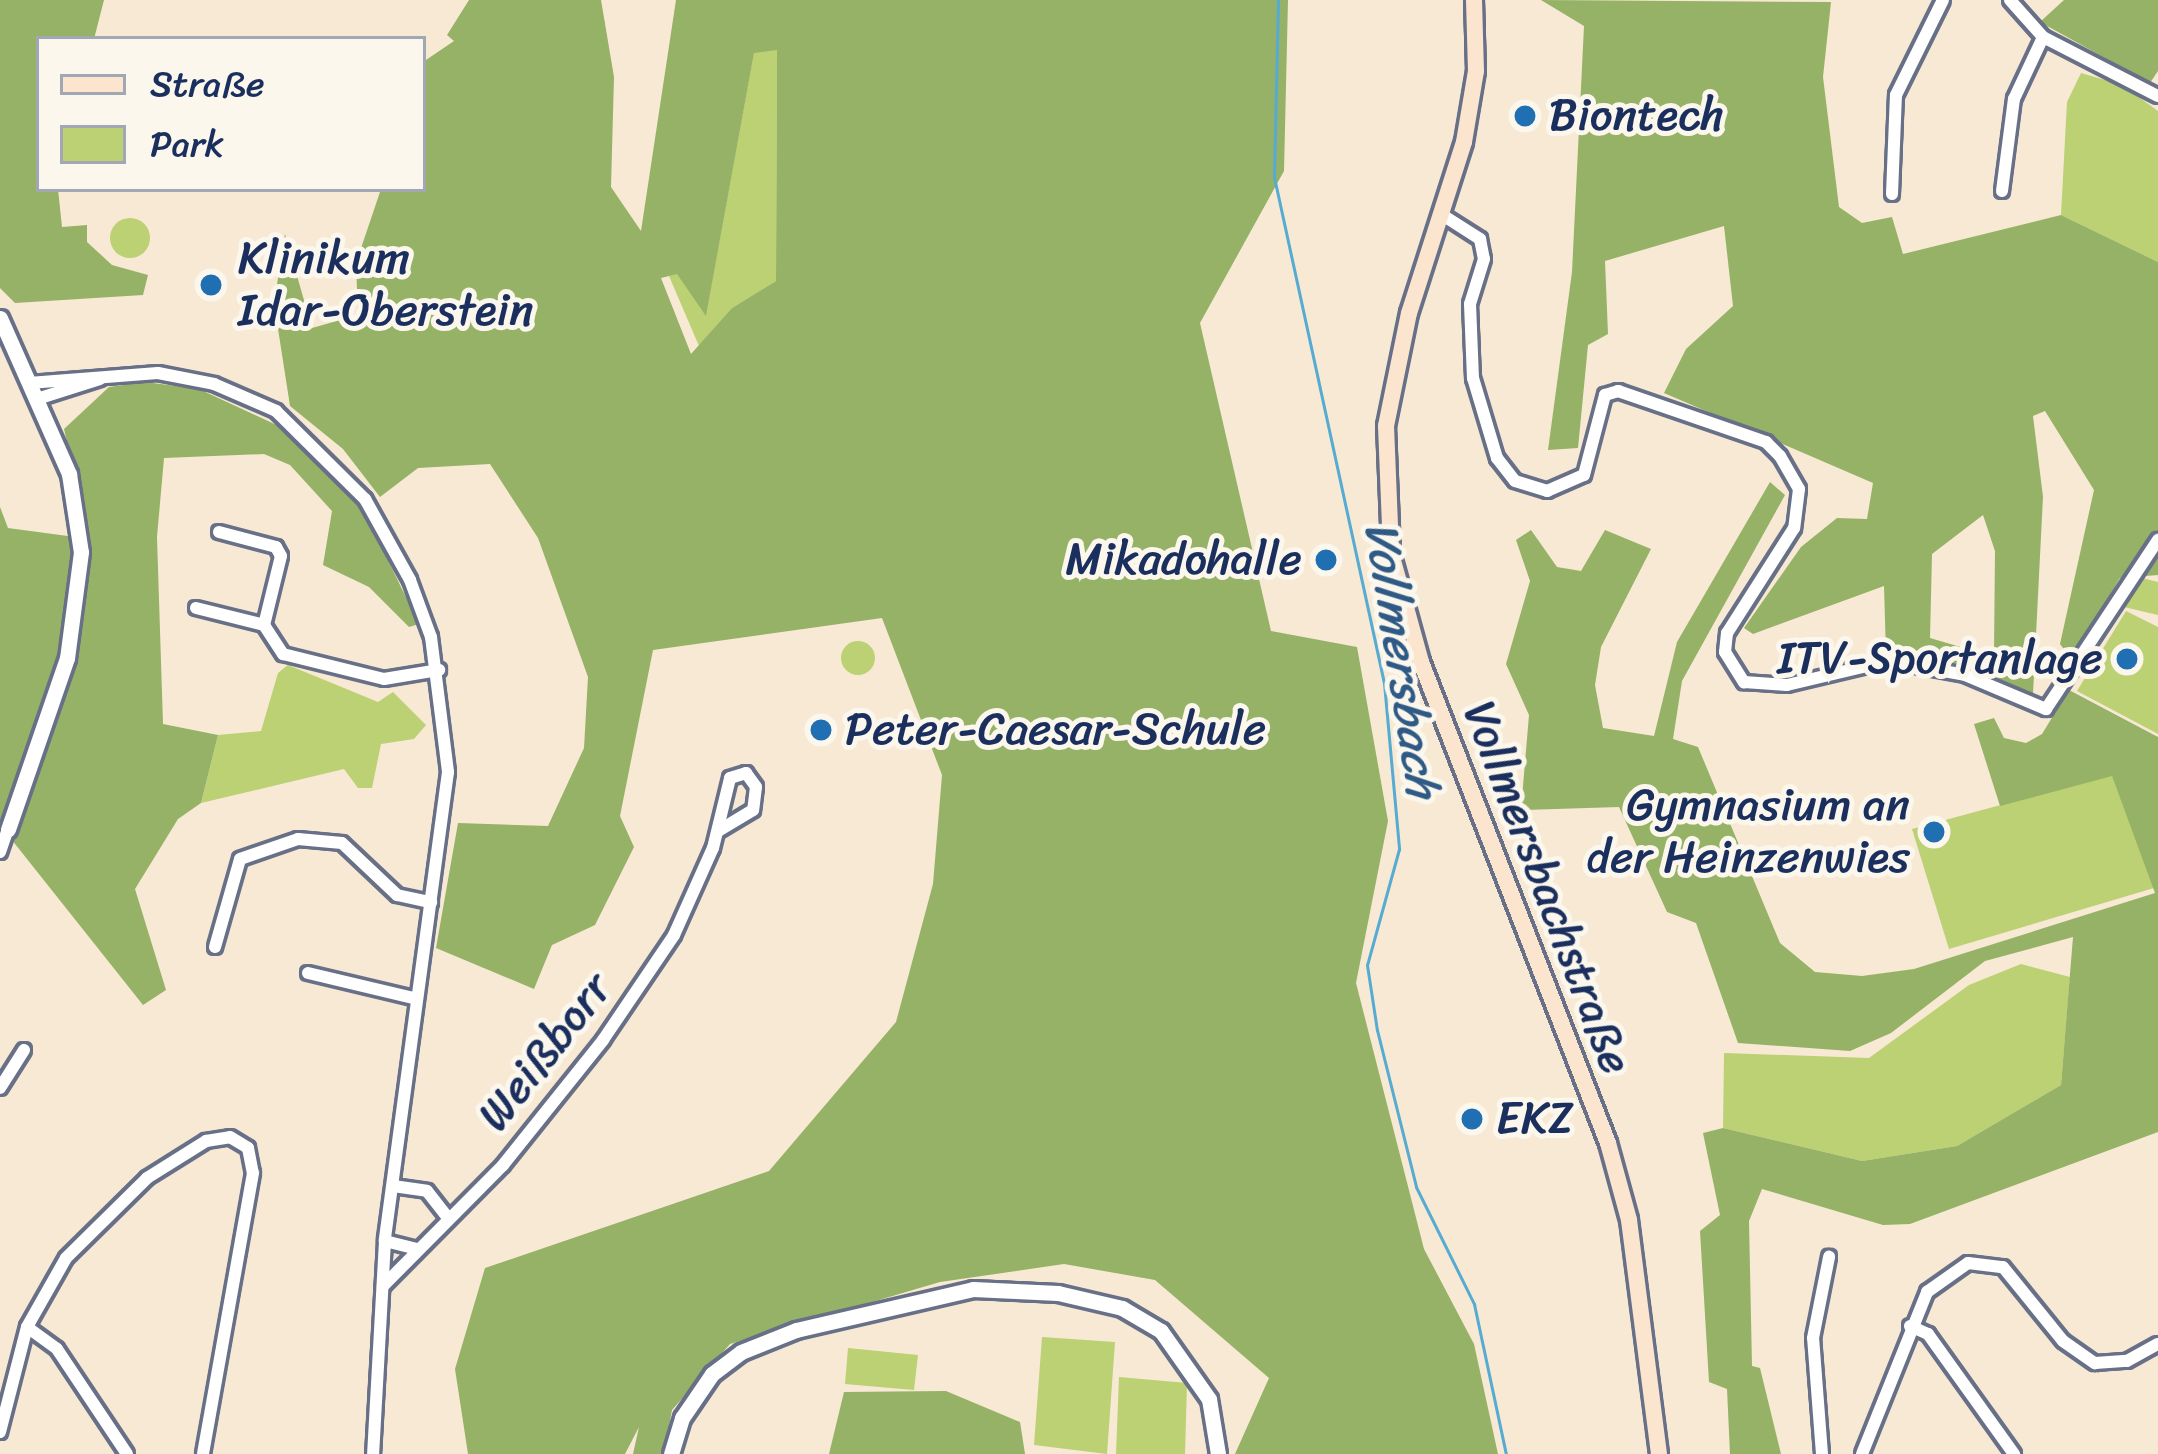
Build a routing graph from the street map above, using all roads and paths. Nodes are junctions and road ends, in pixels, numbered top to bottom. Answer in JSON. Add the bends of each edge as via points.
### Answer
{"nodes":[{"id":1,"x":1474,"y":0,"type":"edge"},
{"id":2,"x":1943,"y":0,"type":"edge"},
{"id":3,"x":2010,"y":0,"type":"edge"},
{"id":4,"x":2043,"y":37,"type":"junction"},
{"id":5,"x":2158,"y":96,"type":"edge"},
{"id":6,"x":2002,"y":191,"type":"dead end"},
{"id":7,"x":1892,"y":194,"type":"dead end"},
{"id":8,"x":1444,"y":216,"type":"junction"},
{"id":9,"x":0,"y":317,"type":"edge"},
{"id":10,"x":33,"y":391,"type":"junction"},
{"id":11,"x":219,"y":532,"type":"dead end"},
{"id":12,"x":2158,"y":540,"type":"edge"},
{"id":13,"x":196,"y":608,"type":"dead end"},
{"id":14,"x":264,"y":625,"type":"junction"},
{"id":15,"x":439,"y":670,"type":"junction"},
{"id":16,"x":8,"y":829,"type":"joint"},
{"id":17,"x":720,"y":830,"type":"junction"},
{"id":18,"x":0,"y":852,"type":"edge"},
{"id":19,"x":431,"y":902,"type":"junction"},
{"id":20,"x":215,"y":947,"type":"dead end"},
{"id":21,"x":308,"y":973,"type":"dead end"},
{"id":22,"x":417,"y":999,"type":"junction"},
{"id":23,"x":24,"y":1050,"type":"dead end"},
{"id":24,"x":0,"y":1088,"type":"edge"},
{"id":25,"x":392,"y":1186,"type":"junction"},
{"id":26,"x":448,"y":1218,"type":"junction"},
{"id":27,"x":385,"y":1241,"type":"junction"},
{"id":28,"x":418,"y":1249,"type":"junction"},
{"id":29,"x":1828,"y":1258,"type":"dead end"},
{"id":30,"x":382,"y":1287,"type":"junction"},
{"id":31,"x":1910,"y":1326,"type":"junction"},
{"id":32,"x":27,"y":1327,"type":"junction"},
{"id":33,"x":2158,"y":1344,"type":"edge"},
{"id":34,"x":0,"y":1432,"type":"edge"},
{"id":35,"x":127,"y":1454,"type":"edge"},
{"id":36,"x":203,"y":1454,"type":"edge"},
{"id":37,"x":373,"y":1454,"type":"edge"},
{"id":38,"x":671,"y":1454,"type":"edge"},
{"id":39,"x":1218,"y":1454,"type":"edge"},
{"id":40,"x":1659,"y":1454,"type":"edge"},
{"id":41,"x":1822,"y":1454,"type":"edge"},
{"id":42,"x":1862,"y":1454,"type":"edge"},
{"id":43,"x":2014,"y":1454,"type":"edge"}],
"edges":[{"from":1,"to":8,"type":"main road","name":"Vollmersbachstraße","via":[[1476,71]]},
{"from":2,"to":7,"type":"street","via":[[1896,95]]},
{"from":3,"to":4,"type":"street"},
{"from":4,"to":5,"type":"street"},
{"from":4,"to":6,"type":"street","via":[[2009,118]]},
{"from":8,"to":12,"type":"street","via":[[1480,239],[1484,260],[1470,304],[1473,378],[1497,458],[1515,481],[1547,491],[1584,475],[1606,395],[1618,391],[1766,442],[1780,456],[1799,490],[1794,528],[1727,633],[1725,652],[1744,682],[1786,685],[1888,661],[1965,675],[2046,709]]},
{"from":8,"to":40,"type":"main road","name":"Vollmersbachstraße","via":[[1409,313],[1386,426],[1391,553],[1420,662],[1608,1143],[1629,1220]]},
{"from":9,"to":10,"type":"street"},
{"from":10,"to":15,"type":"street","via":[[118,373],[214,384],[276,410],[310,436],[374,513],[415,591]]},
{"from":10,"to":16,"type":"street","via":[[69,474],[81,574],[68,658]]},
{"from":11,"to":14,"type":"street","via":[[281,556]]},
{"from":13,"to":14,"type":"street"},
{"from":14,"to":15,"type":"street","via":[[283,654],[384,679]]},
{"from":15,"to":19,"type":"street","via":[[448,772]]},
{"from":16,"to":18,"type":"street"},
{"from":17,"to":17,"type":"street","name":"Weißborr","via":[[730,778],[746,773],[756,788],[753,810]]},
{"from":17,"to":26,"type":"street","name":"Weißborr","via":[[674,935],[628,1005],[537,1128]]},
{"from":19,"to":20,"type":"street","via":[[398,895],[342,843],[298,839],[240,860]]},
{"from":19,"to":22,"type":"street"},
{"from":21,"to":22,"type":"street"},
{"from":22,"to":25,"type":"street"},
{"from":23,"to":24,"type":"street"},
{"from":25,"to":26,"type":"street","via":[[427,1191]]},
{"from":25,"to":27,"type":"street"},
{"from":26,"to":28,"type":"street","name":"Weißborr"},
{"from":27,"to":28,"type":"street"},
{"from":27,"to":30,"type":"street"},
{"from":28,"to":30,"type":"street","name":"Weißborr"},
{"from":29,"to":41,"type":"street","via":[[1813,1337]]},
{"from":30,"to":37,"type":"street"},
{"from":31,"to":33,"type":"street","via":[[1948,1272],[1989,1262],[2024,1285],[2063,1341],[2095,1363],[2127,1361]]},
{"from":31,"to":42,"type":"street"},
{"from":31,"to":43,"type":"street","via":[[1928,1334]]},
{"from":32,"to":34,"type":"street"},
{"from":32,"to":35,"type":"street","via":[[57,1349]]},
{"from":32,"to":36,"type":"street","via":[[66,1258],[116,1204],[206,1141],[242,1143],[253,1173]]},
{"from":38,"to":39,"type":"street","via":[[682,1418],[712,1374],[741,1352],[796,1330],[973,1289],[1058,1293],[1122,1308],[1161,1331],[1209,1399]]}]}
